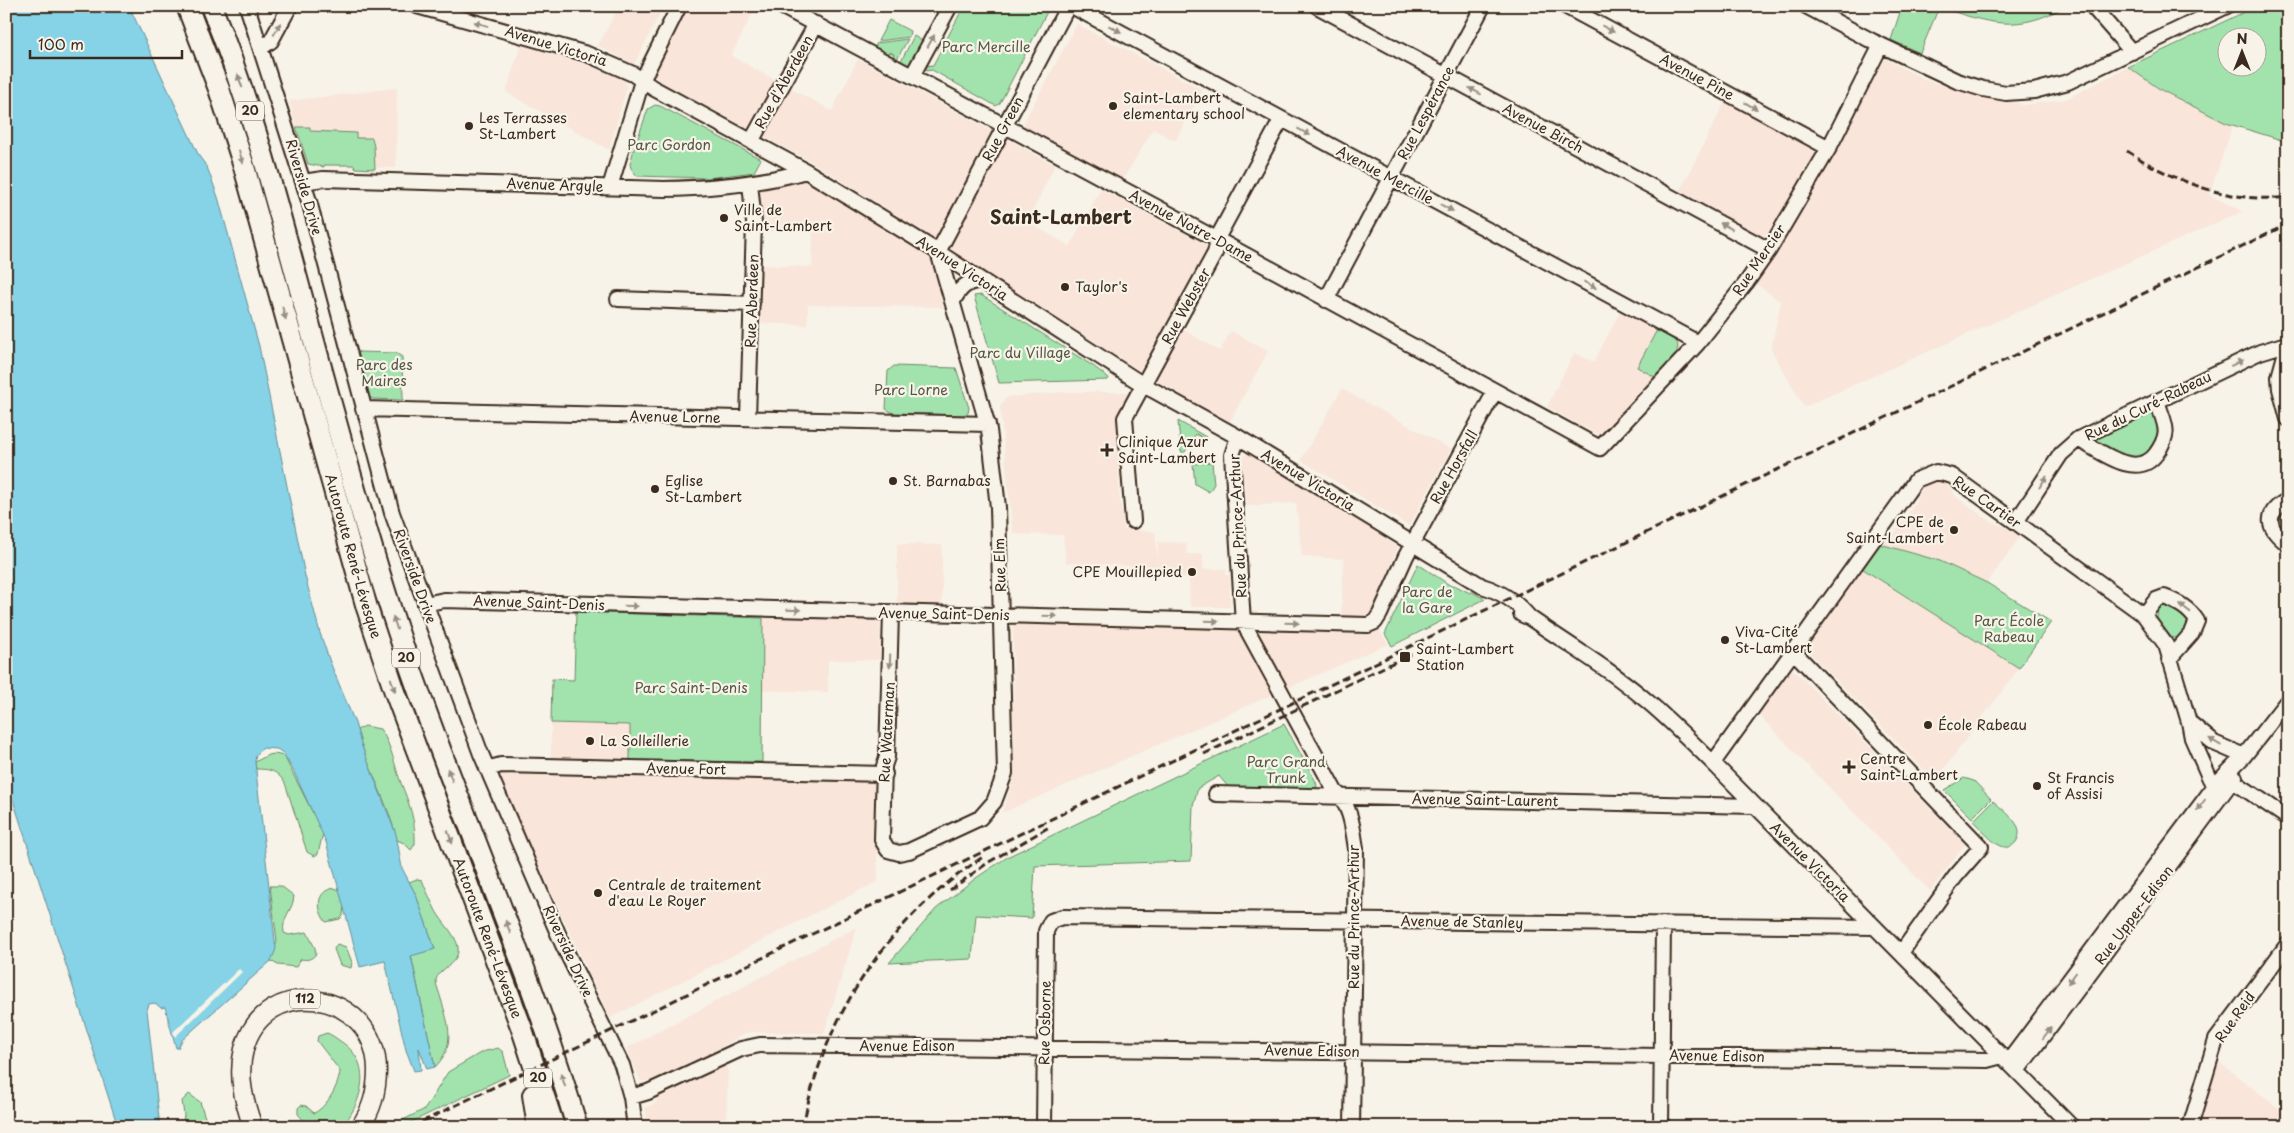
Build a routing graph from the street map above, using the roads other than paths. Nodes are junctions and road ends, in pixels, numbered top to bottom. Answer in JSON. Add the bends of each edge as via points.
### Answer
{"nodes":[{"id":1,"x":182,"y":6,"type":"edge"},
{"id":2,"x":187,"y":6,"type":"edge"},
{"id":3,"x":211,"y":6,"type":"edge"},
{"id":4,"x":216,"y":6,"type":"edge"},
{"id":5,"x":247,"y":6,"type":"edge"},
{"id":6,"x":290,"y":6,"type":"edge"},
{"id":7,"x":417,"y":6,"type":"edge"},
{"id":8,"x":679,"y":6,"type":"edge"},
{"id":9,"x":781,"y":6,"type":"edge"},
{"id":10,"x":950,"y":6,"type":"edge"},
{"id":11,"x":1068,"y":6,"type":"edge"},
{"id":12,"x":1072,"y":6,"type":"edge"},
{"id":13,"x":1316,"y":6,"type":"edge"},
{"id":14,"x":1483,"y":6,"type":"edge"},
{"id":15,"x":1565,"y":6,"type":"edge"},
{"id":16,"x":1806,"y":6,"type":"edge"},
{"id":17,"x":2092,"y":6,"type":"edge"},
{"id":18,"x":2227,"y":6,"type":"edge"},
{"id":19,"x":816,"y":24,"type":"junction"},
{"id":20,"x":197,"y":30,"type":"junction"},
{"id":21,"x":1881,"y":45,"type":"junction"},
{"id":22,"x":227,"y":46,"type":"junction"},
{"id":23,"x":261,"y":48,"type":"junction"},
{"id":24,"x":2132,"y":52,"type":"junction"},
{"id":25,"x":1446,"y":75,"type":"junction"},
{"id":26,"x":912,"y":76,"type":"junction"},
{"id":27,"x":642,"y":81,"type":"junction"},
{"id":28,"x":1281,"y":120,"type":"junction"},
{"id":29,"x":1005,"y":126,"type":"junction"},
{"id":30,"x":752,"y":140,"type":"junction"},
{"id":31,"x":1828,"y":148,"type":"junction"},
{"id":32,"x":806,"y":171,"type":"junction"},
{"id":33,"x":1392,"y":178,"type":"junction"},
{"id":34,"x":303,"y":182,"type":"junction"},
{"id":35,"x":750,"y":183,"type":"junction"},
{"id":36,"x":610,"y":187,"type":"junction"},
{"id":37,"x":1218,"y":240,"type":"junction"},
{"id":38,"x":1769,"y":250,"type":"junction"},
{"id":39,"x":938,"y":252,"type":"junction"},
{"id":40,"x":981,"y":280,"type":"junction"},
{"id":41,"x":618,"y":299,"type":"dead end"},
{"id":42,"x":1326,"y":300,"type":"junction"},
{"id":43,"x":953,"y":301,"type":"junction"},
{"id":44,"x":752,"y":304,"type":"junction"},
{"id":45,"x":1698,"y":343,"type":"junction"},
{"id":46,"x":2287,"y":344,"type":"edge"},
{"id":47,"x":1142,"y":384,"type":"junction"},
{"id":48,"x":1495,"y":391,"type":"junction"},
{"id":49,"x":2157,"y":401,"type":"junction"},
{"id":50,"x":363,"y":409,"type":"junction"},
{"id":51,"x":748,"y":418,"type":"junction"},
{"id":52,"x":2288,"y":419,"type":"edge"},
{"id":53,"x":988,"y":424,"type":"junction"},
{"id":54,"x":1238,"y":437,"type":"junction"},
{"id":55,"x":2078,"y":439,"type":"junction"},
{"id":56,"x":1600,"y":448,"type":"joint"},
{"id":57,"x":2288,"y":500,"type":"edge"},
{"id":58,"x":1134,"y":521,"type":"dead end"},
{"id":59,"x":2016,"y":522,"type":"junction"},
{"id":60,"x":1413,"y":543,"type":"junction"},
{"id":61,"x":2288,"y":544,"type":"edge"},
{"id":62,"x":425,"y":604,"type":"junction"},
{"id":63,"x":891,"y":613,"type":"junction"},
{"id":64,"x":1001,"y":615,"type":"junction"},
{"id":65,"x":2144,"y":615,"type":"junction"},
{"id":66,"x":1243,"y":622,"type":"junction"},
{"id":67,"x":1793,"y":651,"type":"junction"},
{"id":68,"x":2170,"y":659,"type":"junction"},
{"id":69,"x":2288,"y":700,"type":"edge"},
{"id":70,"x":2189,"y":722,"type":"junction"},
{"id":71,"x":2244,"y":756,"type":"junction"},
{"id":72,"x":1713,"y":763,"type":"junction"},
{"id":73,"x":487,"y":769,"type":"junction"},
{"id":74,"x":885,"y":774,"type":"junction"},
{"id":75,"x":2234,"y":781,"type":"junction"},
{"id":76,"x":2217,"y":783,"type":"junction"},
{"id":77,"x":1216,"y":794,"type":"dead end"},
{"id":78,"x":1340,"y":796,"type":"junction"},
{"id":79,"x":1754,"y":806,"type":"junction"},
{"id":80,"x":2288,"y":818,"type":"edge"},
{"id":81,"x":888,"y":850,"type":"joint"},
{"id":82,"x":1355,"y":920,"type":"junction"},
{"id":83,"x":1051,"y":921,"type":"joint"},
{"id":84,"x":1663,"y":924,"type":"junction"},
{"id":85,"x":1875,"y":927,"type":"junction"},
{"id":86,"x":2288,"y":944,"type":"edge"},
{"id":87,"x":1901,"y":953,"type":"junction"},
{"id":88,"x":522,"y":1029,"type":"junction"},
{"id":89,"x":1045,"y":1047,"type":"junction"},
{"id":90,"x":1353,"y":1052,"type":"junction"},
{"id":91,"x":1662,"y":1056,"type":"junction"},
{"id":92,"x":2009,"y":1063,"type":"junction"},
{"id":93,"x":631,"y":1097,"type":"junction"},
{"id":94,"x":253,"y":1127,"type":"edge"},
{"id":95,"x":360,"y":1127,"type":"edge"},
{"id":96,"x":538,"y":1127,"type":"edge"},
{"id":97,"x":554,"y":1127,"type":"edge"},
{"id":98,"x":577,"y":1127,"type":"edge"},
{"id":99,"x":635,"y":1127,"type":"edge"},
{"id":100,"x":1044,"y":1127,"type":"edge"},
{"id":101,"x":1352,"y":1127,"type":"edge"},
{"id":102,"x":1661,"y":1127,"type":"edge"},
{"id":103,"x":2072,"y":1127,"type":"edge"},
{"id":104,"x":2190,"y":1127,"type":"edge"}],
"edges":[{"from":1,"to":20,"type":"highway"},
{"from":2,"to":20,"type":"highway","name":"Autoroute René-Lévesque","number":"20"},
{"from":3,"to":22,"type":"highway","name":"Autoroute René-Lévesque","number":"20"},
{"from":4,"to":22,"type":"highway"},
{"from":5,"to":23,"type":"street","name":"Riverside Drive"},
{"from":23,"to":6,"type":"street","one_way":true,"via":[[271,41]]},
{"from":27,"to":7,"type":"street","name":"Avenue Victoria","one_way":true,"via":[[587,54]]},
{"from":8,"to":27,"type":"street"},
{"from":9,"to":19,"type":"street","name":"Avenue Notre-Dame"},
{"from":26,"to":10,"type":"street","one_way":true},
{"from":11,"to":29,"type":"street","name":"Rue Green"},
{"from":12,"to":28,"type":"street","name":"Avenue Mercille","one_way":true},
{"from":13,"to":25,"type":"street","name":"Avenue Birch"},
{"from":14,"to":25,"type":"street","name":"Rue Lespérance"},
{"from":15,"to":31,"type":"street","name":"Avenue Pine","one_way":true},
{"from":16,"to":21,"type":"street"},
{"from":17,"to":24,"type":"street"},
{"from":18,"to":24,"type":"street"},
{"from":19,"to":26,"type":"street","name":"Avenue Notre-Dame"},
{"from":19,"to":30,"type":"street","name":"Rue d'Aberdeen"},
{"from":20,"to":88,"type":"highway","name":"Autoroute René-Lévesque","number":"20","one_way":true,"via":[[243,163],[367,608]]},
{"from":21,"to":24,"type":"street","via":[[1957,81],[1983,90],[2006,93],[2034,91],[2068,82]]},
{"from":21,"to":31,"type":"street","name":"Rue Mercier"},
{"from":98,"to":22,"type":"highway","name":"Autoroute René-Lévesque","number":"20","one_way":true,"via":[[552,1046],[394,621],[263,154]]},
{"from":23,"to":34,"type":"street","name":"Riverside Drive"},
{"from":25,"to":33,"type":"street","name":"Rue Lespérance"},
{"from":38,"to":25,"type":"street","name":"Avenue Birch","one_way":true},
{"from":26,"to":29,"type":"street","name":"Avenue Notre-Dame"},
{"from":27,"to":30,"type":"street","name":"Avenue Victoria"},
{"from":27,"to":36,"type":"street"},
{"from":28,"to":33,"type":"street","name":"Avenue Mercille","one_way":true},
{"from":28,"to":37,"type":"street","name":"Rue Webster"},
{"from":29,"to":37,"type":"street","name":"Avenue Notre-Dame"},
{"from":29,"to":39,"type":"street","name":"Rue Green"},
{"from":30,"to":32,"type":"street","name":"Avenue Victoria"},
{"from":31,"to":38,"type":"street","name":"Rue Mercier"},
{"from":32,"to":35,"type":"street","name":"Avenue Argyle"},
{"from":32,"to":39,"type":"street","name":"Avenue Victoria"},
{"from":33,"to":42,"type":"street","name":"Rue Lespérance"},
{"from":33,"to":45,"type":"street","name":"Avenue Mercille","one_way":true},
{"from":34,"to":36,"type":"street","name":"Avenue Argyle","via":[[323,179]]},
{"from":34,"to":50,"type":"street","name":"Riverside Drive"},
{"from":35,"to":36,"type":"street","name":"Avenue Argyle","via":[[707,188]]},
{"from":35,"to":44,"type":"street","name":"Rue Aberdeen","via":[[754,220]]},
{"from":37,"to":42,"type":"street","name":"Avenue Notre-Dame"},
{"from":37,"to":47,"type":"street","name":"Rue Webster","via":[[1215,253]]},
{"from":38,"to":45,"type":"street","name":"Rue Mercier"},
{"from":39,"to":40,"type":"street","name":"Avenue Victoria"},
{"from":39,"to":43,"type":"street","name":"Rue Elm"},
{"from":40,"to":43,"type":"street","via":[[965,285]]},
{"from":40,"to":47,"type":"street","name":"Avenue Victoria"},
{"from":41,"to":44,"type":"street"},
{"from":42,"to":48,"type":"street","name":"Avenue Notre-Dame"},
{"from":43,"to":53,"type":"street","name":"Rue Elm"},
{"from":44,"to":51,"type":"street","name":"Rue Aberdeen"},
{"from":45,"to":56,"type":"street","name":"Rue Mercier"},
{"from":49,"to":46,"type":"street","name":"Rue du Curé-Rabeau","one_way":true,"via":[[2260,352]]},
{"from":46,"to":52,"type":"street","via":[[2279,377]]},
{"from":47,"to":54,"type":"street","name":"Avenue Victoria"},
{"from":47,"to":58,"type":"street","name":"Rue Webster","via":[[1125,418]]},
{"from":48,"to":56,"type":"street","name":"Avenue Notre-Dame"},
{"from":48,"to":60,"type":"street","name":"Rue Horsfall"},
{"from":49,"to":55,"type":"street","name":"Rue du Curé-Rabeau"},
{"from":49,"to":55,"type":"street","via":[[2167,433],[2166,441],[2150,462],[2140,466],[2128,465]]},
{"from":50,"to":51,"type":"street","name":"Avenue Lorne"},
{"from":50,"to":62,"type":"street","name":"Riverside Drive","via":[[388,503]]},
{"from":51,"to":53,"type":"street","name":"Avenue Lorne"},
{"from":53,"to":64,"type":"street","name":"Rue Elm","via":[[998,507]]},
{"from":54,"to":60,"type":"street","name":"Avenue Victoria"},
{"from":54,"to":66,"type":"street","name":"Rue du Prince-Arthur","via":[[1232,455]]},
{"from":59,"to":55,"type":"street","name":"Rue du Curé-Rabeau","one_way":true,"via":[[2061,454]]},
{"from":57,"to":61,"type":"street","via":[[2274,510],[2270,522],[2272,530]]},
{"from":59,"to":65,"type":"street","name":"Rue Cartier"},
{"from":59,"to":67,"type":"street","name":"Rue Cartier","via":[[1952,476],[1936,472],[1922,476]]},
{"from":66,"to":60,"type":"street","name":"Avenue Saint-Denis","one_way":true,"via":[[1372,624],[1380,614]]},
{"from":60,"to":72,"type":"street","name":"Avenue Victoria","via":[[1482,586],[1514,611],[1530,618],[1646,700]]},
{"from":62,"to":63,"type":"street","name":"Avenue Saint-Denis","one_way":true,"via":[[444,600]]},
{"from":62,"to":73,"type":"street","name":"Riverside Drive"},
{"from":63,"to":64,"type":"street","name":"Avenue Saint-Denis"},
{"from":63,"to":74,"type":"street","name":"Rue Waterman","one_way":true},
{"from":64,"to":66,"type":"street","name":"Avenue Saint-Denis","one_way":true},
{"from":64,"to":81,"type":"street","name":"Rue Elm","via":[[1005,773],[994,802],[980,818],[954,831],[899,854]]},
{"from":65,"to":68,"type":"street","name":"Rue Cartier","via":[[2166,645]]},
{"from":68,"to":65,"type":"street","one_way":true,"via":[[2192,633],[2197,621],[2193,614],[2164,597],[2156,600]]},
{"from":66,"to":78,"type":"street","name":"Rue du Prince-Arthur","via":[[1294,720]]},
{"from":67,"to":72,"type":"street","name":"Rue Cartier"},
{"from":67,"to":87,"type":"street","via":[[1981,847]]},
{"from":68,"to":70,"type":"street","name":"Rue Cartier"},
{"from":69,"to":71,"type":"street","name":"Rue Upper-Edison"},
{"from":71,"to":70,"type":"street","one_way":true,"via":[[2214,743]]},
{"from":70,"to":76,"type":"street","name":"Rue Cartier","via":[[2192,738],[2210,779]]},
{"from":71,"to":75,"type":"street","name":"Rue Upper-Edison"},
{"from":71,"to":76,"type":"street","name":"Rue Upper-Edison"},
{"from":72,"to":79,"type":"street","name":"Avenue Victoria"},
{"from":73,"to":74,"type":"street","name":"Avenue Fort","via":[[501,765]]},
{"from":73,"to":93,"type":"street","name":"Riverside Drive","via":[[563,945],[618,1055]]},
{"from":74,"to":81,"type":"street","name":"Rue Waterman","via":[[882,840]]},
{"from":75,"to":76,"type":"street"},
{"from":75,"to":80,"type":"street"},
{"from":92,"to":75,"type":"street","name":"Rue Upper-Edison","one_way":true},
{"from":76,"to":92,"type":"street","name":"Rue Upper-Edison","one_way":true},
{"from":77,"to":78,"type":"street","name":"Avenue Saint-Laurent"},
{"from":78,"to":79,"type":"street","name":"Avenue Saint-Laurent"},
{"from":78,"to":82,"type":"street","name":"Rue du Prince-Arthur","via":[[1352,820],[1356,849]]},
{"from":79,"to":85,"type":"street","name":"Avenue Victoria"},
{"from":82,"to":83,"type":"street","name":"Avenue de Stanley","via":[[1062,917]]},
{"from":82,"to":84,"type":"street","name":"Avenue de Stanley"},
{"from":82,"to":90,"type":"street","name":"Rue du Prince-Arthur"},
{"from":83,"to":89,"type":"street","name":"Rue Osborne","via":[[1046,930]]},
{"from":84,"to":85,"type":"street","name":"Avenue de Stanley"},
{"from":84,"to":91,"type":"street"},
{"from":85,"to":87,"type":"street","name":"Avenue Victoria"},
{"from":86,"to":104,"type":"street","name":"Rue Reid","via":[[2216,1040]]},
{"from":87,"to":92,"type":"street","name":"Avenue Victoria"},
{"from":88,"to":96,"type":"highway"},
{"from":88,"to":97,"type":"highway","name":"Autoroute René-Lévesque","number":"20"},
{"from":89,"to":90,"type":"street","name":"Avenue Edison"},
{"from":89,"to":93,"type":"street","name":"Avenue Edison","via":[[754,1045]]},
{"from":89,"to":100,"type":"street","name":"Rue Osborne"},
{"from":90,"to":91,"type":"street","name":"Avenue Edison"},
{"from":90,"to":101,"type":"street","name":"Rue du Prince-Arthur"},
{"from":91,"to":92,"type":"street","name":"Avenue Edison","via":[[1987,1060]]},
{"from":91,"to":102,"type":"street"},
{"from":92,"to":103,"type":"street","name":"Avenue Victoria"},
{"from":93,"to":99,"type":"street","name":"Riverside Drive"},
{"from":94,"to":95,"type":"main road","number":"112","via":[[241,1082],[246,1042],[266,1015],[285,1004],[307,999],[324,1000],[347,1011],[362,1024],[373,1042],[377,1062],[376,1089]]}]}
